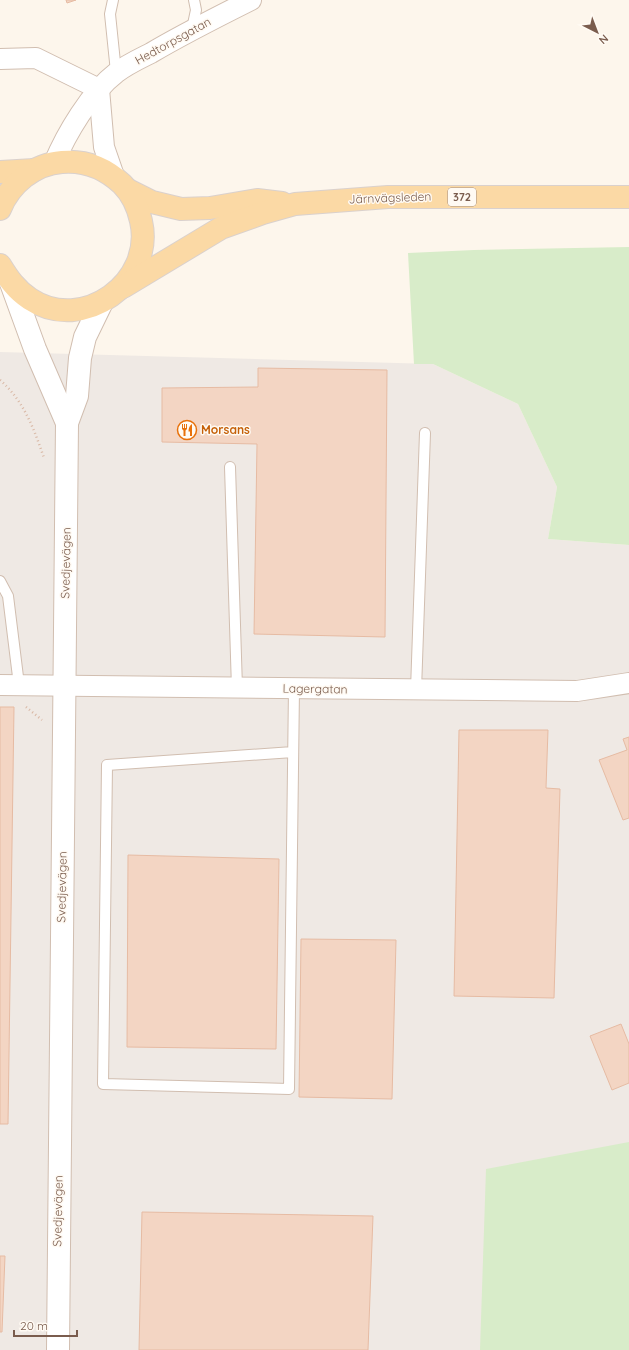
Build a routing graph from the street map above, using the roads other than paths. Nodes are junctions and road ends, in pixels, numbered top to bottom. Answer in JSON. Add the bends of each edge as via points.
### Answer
{"nodes":[{"id":1,"x":113,"y":0,"type":"edge"},
{"id":2,"x":194,"y":0,"type":"edge"},
{"id":3,"x":251,"y":0,"type":"edge"},
{"id":4,"x":192,"y":29,"type":"junction"},
{"id":5,"x":0,"y":59,"type":"edge"},
{"id":6,"x":116,"y":72,"type":"junction"},
{"id":7,"x":99,"y":89,"type":"junction"},
{"id":8,"x":44,"y":166,"type":"junction"},
{"id":9,"x":0,"y":172,"type":"edge"},
{"id":10,"x":121,"y":183,"type":"junction"},
{"id":11,"x":629,"y":197,"type":"edge"},
{"id":12,"x":295,"y":204,"type":"junction"},
{"id":13,"x":0,"y":209,"type":"edge"},
{"id":14,"x":5,"y":274,"type":"edge"},
{"id":15,"x":123,"y":287,"type":"junction"},
{"id":16,"x":102,"y":302,"type":"junction"},
{"id":17,"x":67,"y":423,"type":"junction"},
{"id":18,"x":425,"y":433,"type":"dead end"},
{"id":19,"x":230,"y":467,"type":"dead end"},
{"id":20,"x":0,"y":581,"type":"edge"},
{"id":21,"x":629,"y":683,"type":"edge"},
{"id":22,"x":10,"y":685,"type":"edge"},
{"id":23,"x":64,"y":686,"type":"junction"},
{"id":24,"x":237,"y":688,"type":"junction"},
{"id":25,"x":294,"y":688,"type":"junction"},
{"id":26,"x":416,"y":690,"type":"junction"},
{"id":27,"x":294,"y":752,"type":"junction"},
{"id":28,"x":58,"y":1350,"type":"edge"}],
"edges":[{"from":1,"to":6,"type":"lane","via":[[110,14]]},
{"from":2,"to":4,"type":"lane","via":[[196,10]]},
{"from":3,"to":4,"type":"street","name":"Hedtorpsgatan"},
{"from":4,"to":6,"type":"street","name":"Hedtorpsgatan"},
{"from":5,"to":7,"type":"street","via":[[36,58]]},
{"from":6,"to":7,"type":"street","name":"Hedtorpsgatan"},
{"from":7,"to":8,"type":"street","name":"Hedtorpsgatan"},
{"from":7,"to":10,"type":"street","via":[[104,147]]},
{"from":8,"to":9,"type":"main road"},
{"from":8,"to":10,"type":"main road","name":"Järnvägsleden","via":[[75,161],[96,166]]},
{"from":8,"to":13,"type":"main road","via":[[17,182]]},
{"from":10,"to":12,"type":"main road","name":"Järnvägsleden","via":[[152,202],[181,209],[210,208],[257,200]]},
{"from":10,"to":15,"type":"main road","via":[[139,210],[143,230],[142,251],[135,270]]},
{"from":11,"to":12,"type":"main road","name":"Järnvägsleden","number":"372","via":[[388,197]]},
{"from":12,"to":15,"type":"main road","name":"Järnvägsleden","via":[[221,228]]},
{"from":14,"to":16,"type":"main road","via":[[30,299],[53,309],[78,309]]},
{"from":14,"to":17,"type":"street","name":"Svedjevägen","via":[[34,349]]},
{"from":15,"to":16,"type":"main road"},
{"from":16,"to":17,"type":"street","name":"Svedjevägen","via":[[85,337],[80,358],[77,396]]},
{"from":17,"to":23,"type":"street","name":"Svedjevägen"},
{"from":18,"to":26,"type":"lane"},
{"from":19,"to":24,"type":"lane"},
{"from":20,"to":22,"type":"lane","via":[[8,596]]},
{"from":21,"to":26,"type":"street","name":"Lagergatan","via":[[577,691]]},
{"from":22,"to":23,"type":"street","name":"Lagergatan"},
{"from":23,"to":24,"type":"street","name":"Lagergatan"},
{"from":23,"to":28,"type":"street","name":"Svedjevägen"},
{"from":24,"to":25,"type":"street","name":"Lagergatan"},
{"from":25,"to":26,"type":"street","name":"Lagergatan"},
{"from":25,"to":27,"type":"lane"},
{"from":27,"to":27,"type":"lane","via":[[289,1089],[103,1084],[106,765]]}]}
